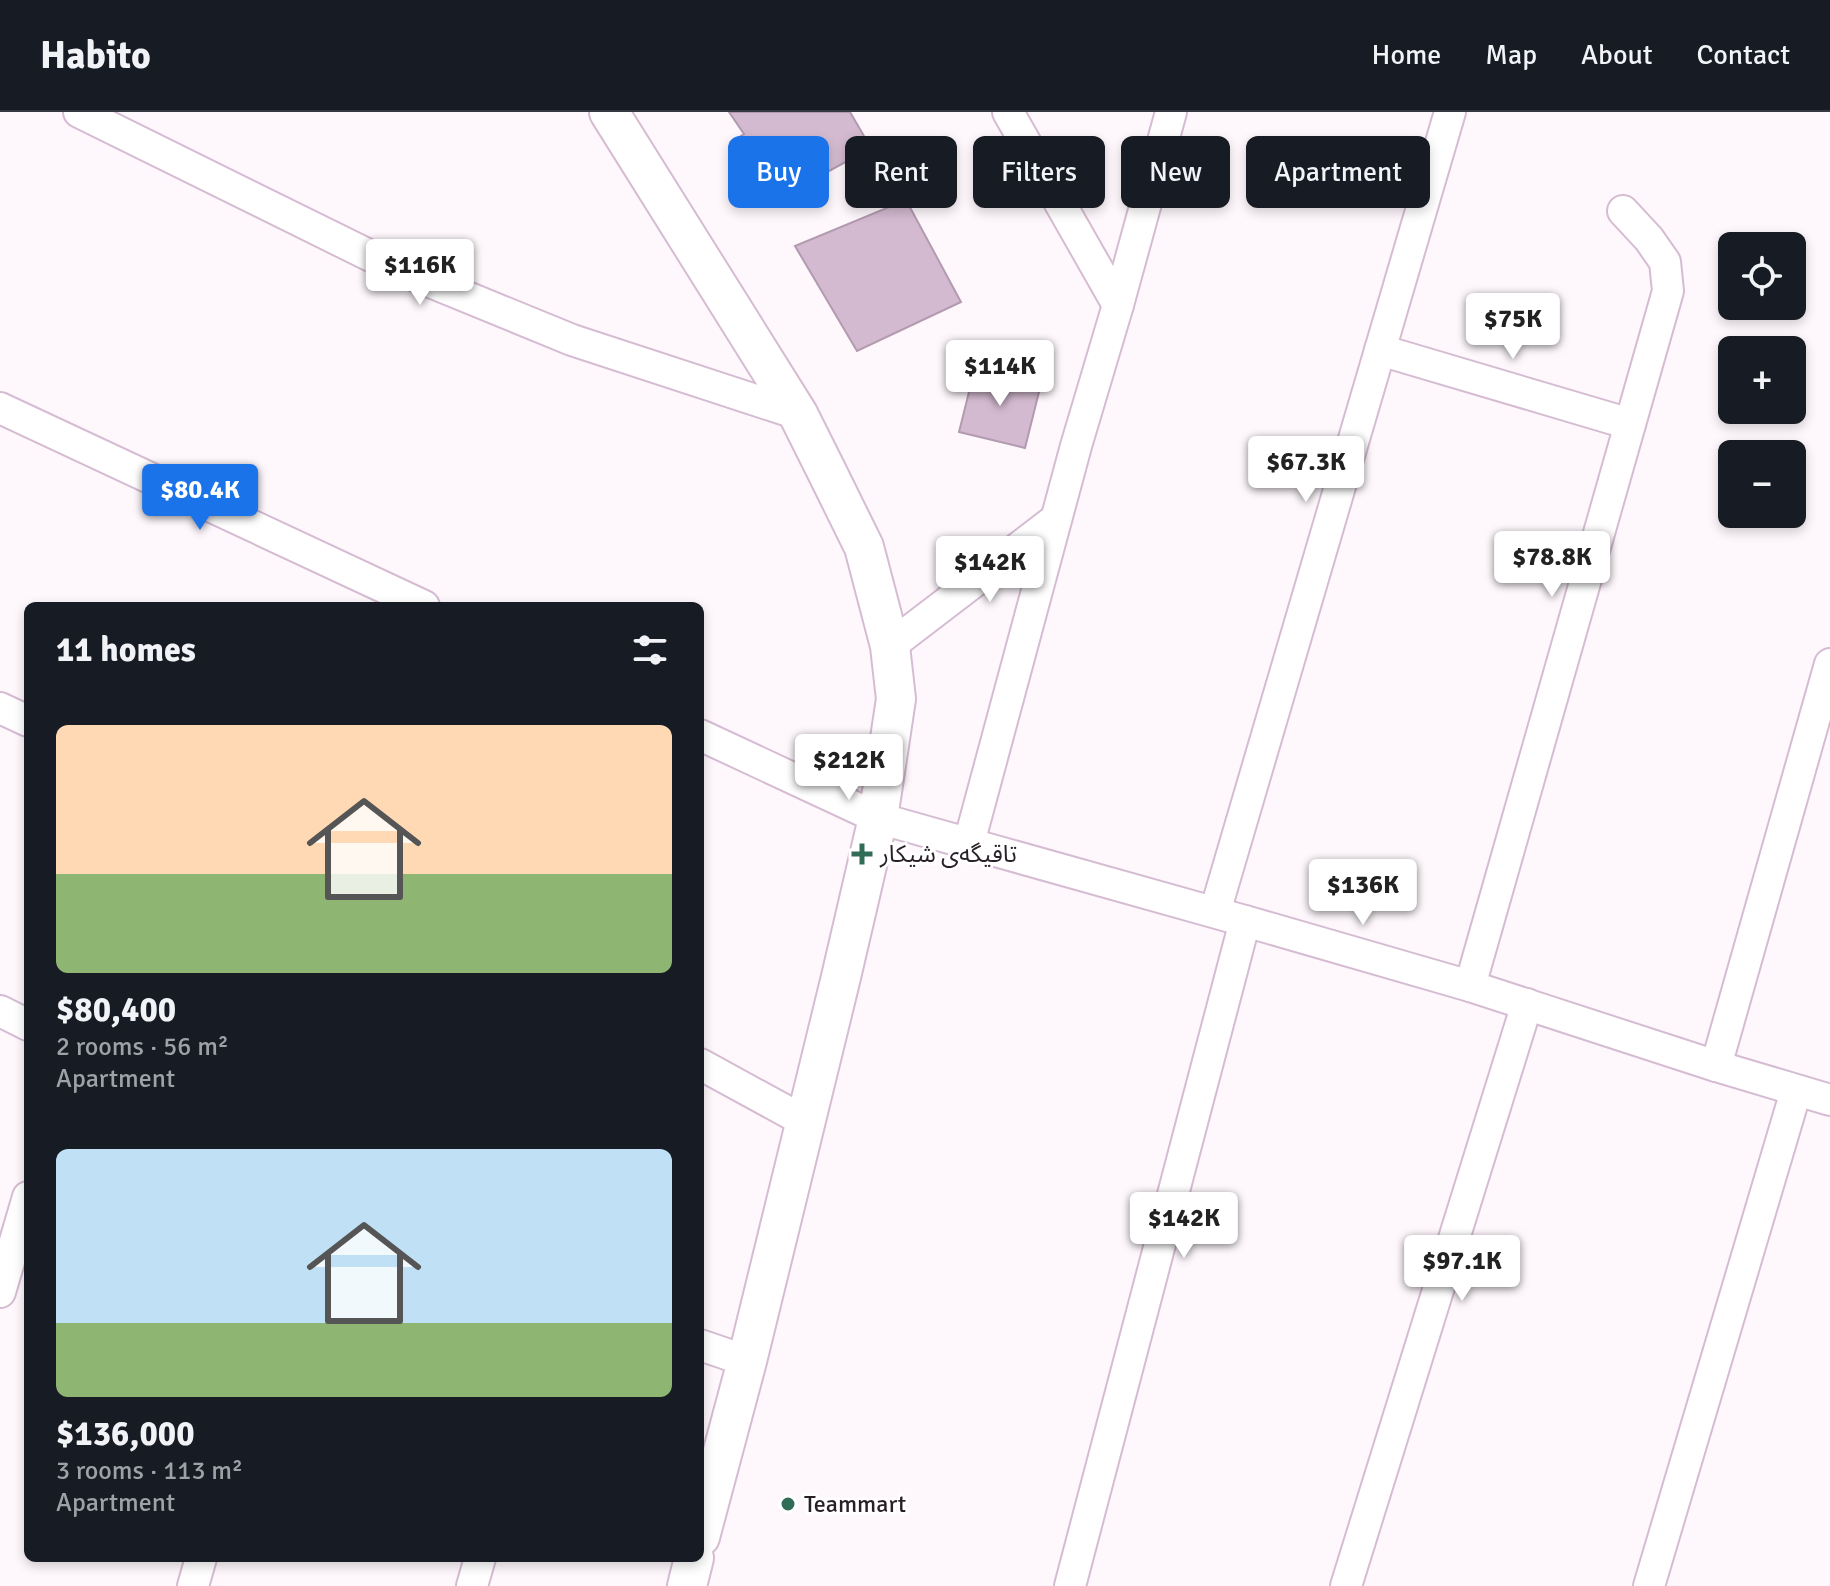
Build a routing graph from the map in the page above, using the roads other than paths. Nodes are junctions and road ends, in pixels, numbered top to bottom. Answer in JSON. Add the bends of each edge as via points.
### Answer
{"nodes":[{"id":1,"x":79,"y":112,"type":"edge"},
{"id":2,"x":609,"y":112,"type":"edge"},
{"id":3,"x":1008,"y":112,"type":"edge"},
{"id":4,"x":1171,"y":112,"type":"edge"},
{"id":5,"x":1450,"y":112,"type":"edge"},
{"id":6,"x":1623,"y":211,"type":"dead end"},
{"id":7,"x":1118,"y":305,"type":"junction"},
{"id":8,"x":1380,"y":350,"type":"junction"},
{"id":9,"x":0,"y":408,"type":"edge"},
{"id":10,"x":798,"y":414,"type":"junction"},
{"id":11,"x":1630,"y":424,"type":"junction"},
{"id":12,"x":1056,"y":519,"type":"junction"},
{"id":13,"x":415,"y":602,"type":"edge"},
{"id":14,"x":890,"y":646,"type":"junction"},
{"id":15,"x":1830,"y":664,"type":"edge"},
{"id":16,"x":0,"y":708,"type":"edge"},
{"id":17,"x":24,"y":719,"type":"edge"},
{"id":18,"x":704,"y":737,"type":"edge"},
{"id":19,"x":878,"y":818,"type":"junction"},
{"id":20,"x":969,"y":843,"type":"junction"},
{"id":21,"x":1215,"y":912,"type":"junction"},
{"id":22,"x":1245,"y":921,"type":"junction"},
{"id":23,"x":1470,"y":986,"type":"junction"},
{"id":24,"x":1527,"y":1004,"type":"junction"},
{"id":25,"x":0,"y":1011,"type":"edge"},
{"id":26,"x":24,"y":1023,"type":"edge"},
{"id":27,"x":704,"y":1066,"type":"edge"},
{"id":28,"x":1716,"y":1066,"type":"junction"},
{"id":29,"x":1796,"y":1091,"type":"junction"},
{"id":30,"x":1830,"y":1100,"type":"edge"},
{"id":31,"x":806,"y":1122,"type":"junction"},
{"id":32,"x":24,"y":1211,"type":"edge"},
{"id":33,"x":0,"y":1292,"type":"edge"},
{"id":34,"x":704,"y":1346,"type":"edge"},
{"id":35,"x":747,"y":1361,"type":"junction"},
{"id":36,"x":704,"y":1522,"type":"edge"},
{"id":37,"x":200,"y":1562,"type":"edge"},
{"id":38,"x":479,"y":1562,"type":"edge"},
{"id":39,"x":693,"y":1562,"type":"edge"},
{"id":40,"x":193,"y":1586,"type":"edge"},
{"id":41,"x":472,"y":1586,"type":"edge"},
{"id":42,"x":687,"y":1586,"type":"edge"},
{"id":43,"x":1070,"y":1586,"type":"edge"},
{"id":44,"x":1346,"y":1586,"type":"edge"},
{"id":45,"x":1649,"y":1586,"type":"edge"}],
"edges":[{"from":1,"to":10,"type":"street","via":[[389,265],[572,340]]},
{"from":2,"to":10,"type":"street"},
{"from":3,"to":7,"type":"street"},
{"from":4,"to":7,"type":"street"},
{"from":5,"to":8,"type":"street"},
{"from":6,"to":11,"type":"street","via":[[1665,262],[1668,291]]},
{"from":7,"to":12,"type":"street"},
{"from":8,"to":11,"type":"street"},
{"from":8,"to":21,"type":"street"},
{"from":9,"to":13,"type":"street"},
{"from":10,"to":14,"type":"street","via":[[864,547]]},
{"from":11,"to":23,"type":"street"},
{"from":12,"to":14,"type":"street"},
{"from":12,"to":20,"type":"street"},
{"from":14,"to":19,"type":"street","via":[[896,699]]},
{"from":15,"to":28,"type":"street"},
{"from":16,"to":17,"type":"street"},
{"from":18,"to":19,"type":"street"},
{"from":19,"to":20,"type":"street"},
{"from":19,"to":31,"type":"street"},
{"from":20,"to":21,"type":"street"},
{"from":21,"to":22,"type":"street"},
{"from":22,"to":23,"type":"street"},
{"from":22,"to":43,"type":"street"},
{"from":23,"to":24,"type":"street"},
{"from":24,"to":28,"type":"street"},
{"from":24,"to":44,"type":"street"},
{"from":25,"to":26,"type":"street"},
{"from":27,"to":31,"type":"street"},
{"from":28,"to":29,"type":"street"},
{"from":29,"to":30,"type":"street"},
{"from":29,"to":45,"type":"street"},
{"from":31,"to":35,"type":"street"},
{"from":32,"to":33,"type":"street"},
{"from":34,"to":35,"type":"street"},
{"from":35,"to":36,"type":"street"},
{"from":37,"to":40,"type":"street"},
{"from":38,"to":41,"type":"street"},
{"from":39,"to":42,"type":"street"}]}
